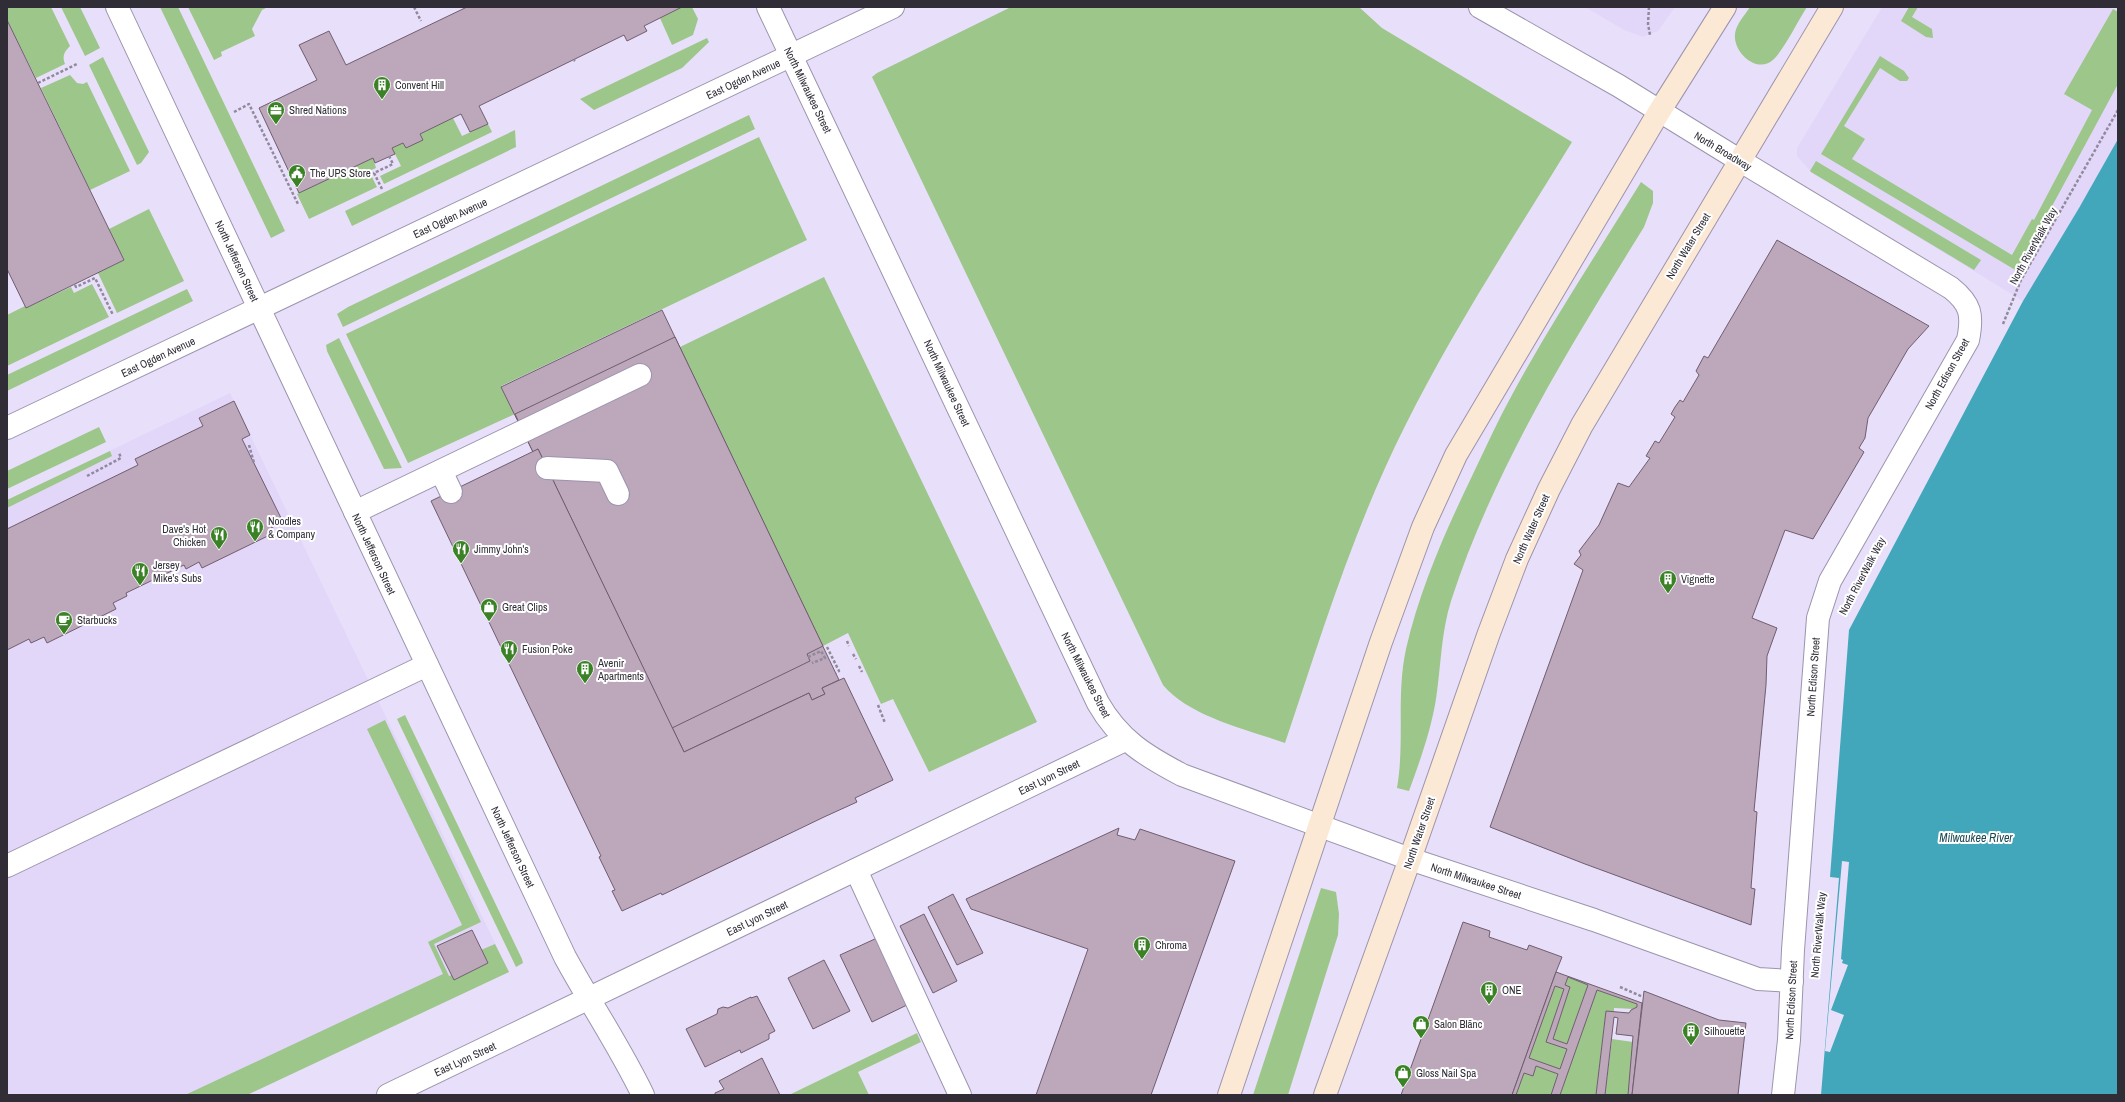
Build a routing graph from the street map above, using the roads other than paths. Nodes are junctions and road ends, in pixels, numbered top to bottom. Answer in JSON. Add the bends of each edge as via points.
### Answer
{"nodes":[{"id":1,"x":116,"y":7,"type":"edge"},
{"id":2,"x":768,"y":7,"type":"edge"},
{"id":3,"x":893,"y":7,"type":"edge"},
{"id":4,"x":1480,"y":7,"type":"edge"},
{"id":5,"x":1725,"y":7,"type":"edge"},
{"id":6,"x":1832,"y":7,"type":"edge"},
{"id":7,"x":792,"y":56,"type":"junction"},
{"id":8,"x":1659,"y":112,"type":"junction"},
{"id":9,"x":1740,"y":160,"type":"junction"},
{"id":10,"x":1964,"y":298,"type":"joint"},
{"id":11,"x":259,"y":308,"type":"junction"},
{"id":12,"x":640,"y":375,"type":"dead end"},
{"id":13,"x":7,"y":428,"type":"edge"},
{"id":14,"x":547,"y":468,"type":"dead end"},
{"id":15,"x":441,"y":471,"type":"junction"},
{"id":16,"x":451,"y":492,"type":"dead end"},
{"id":17,"x":618,"y":494,"type":"dead end"},
{"id":18,"x":355,"y":512,"type":"junction"},
{"id":19,"x":427,"y":665,"type":"junction"},
{"id":20,"x":1125,"y":740,"type":"junction"},
{"id":21,"x":1320,"y":827,"type":"junction"},
{"id":22,"x":1410,"y":859,"type":"junction"},
{"id":23,"x":7,"y":866,"type":"edge"},
{"id":24,"x":856,"y":870,"type":"junction"},
{"id":25,"x":1792,"y":982,"type":"junction"},
{"id":26,"x":588,"y":999,"type":"junction"},
{"id":27,"x":388,"y":1095,"type":"edge"},
{"id":28,"x":643,"y":1095,"type":"edge"},
{"id":29,"x":960,"y":1095,"type":"edge"},
{"id":30,"x":1229,"y":1095,"type":"edge"},
{"id":31,"x":1325,"y":1095,"type":"edge"},
{"id":32,"x":1783,"y":1095,"type":"edge"}],
"edges":[{"from":1,"to":11,"type":"street","name":"North Jefferson Street"},
{"from":2,"to":7,"type":"street","name":"North Milwaukee Street"},
{"from":3,"to":7,"type":"street","name":"East Ogden Avenue"},
{"from":4,"to":8,"type":"street","name":"North Broadway","via":[[1619,86]]},
{"from":5,"to":8,"type":"main road"},
{"from":6,"to":9,"type":"main road","name":"North Water Street"},
{"from":7,"to":11,"type":"street","name":"East Ogden Avenue"},
{"from":7,"to":20,"type":"street","name":"North Milwaukee Street","via":[[1098,703]]},
{"from":8,"to":9,"type":"street","name":"North Broadway"},
{"from":8,"to":21,"type":"main road","via":[[1456,455],[1410,562]]},
{"from":9,"to":10,"type":"street","name":"North Broadway"},
{"from":9,"to":22,"type":"main road","name":"North Water Street","via":[[1582,426],[1549,489],[1517,559],[1489,633]]},
{"from":10,"to":25,"type":"street","name":"North Edison Street","via":[[1970,319],[1968,340],[1844,554],[1830,581],[1818,618]]},
{"from":11,"to":13,"type":"street","name":"East Ogden Avenue"},
{"from":11,"to":18,"type":"street","name":"North Jefferson Street"},
{"from":12,"to":15,"type":"street"},
{"from":14,"to":17,"type":"street","via":[[607,471]]},
{"from":15,"to":16,"type":"street"},
{"from":15,"to":18,"type":"street"},
{"from":18,"to":19,"type":"street","name":"North Jefferson Street"},
{"from":19,"to":23,"type":"street"},
{"from":19,"to":26,"type":"street","name":"North Jefferson Street","via":[[565,957]]},
{"from":20,"to":21,"type":"street","name":"North Milwaukee Street","via":[[1154,761],[1182,775]]},
{"from":20,"to":24,"type":"street","name":"East Lyon Street"},
{"from":21,"to":22,"type":"street","name":"North Milwaukee Street"},
{"from":21,"to":30,"type":"main road"},
{"from":22,"to":25,"type":"street","name":"North Milwaukee Street","via":[[1594,920],[1758,979]]},
{"from":22,"to":31,"type":"main road","name":"North Water Street"},
{"from":24,"to":26,"type":"street","name":"East Lyon Street"},
{"from":24,"to":29,"type":"street"},
{"from":25,"to":32,"type":"street","name":"North Edison Street"},
{"from":26,"to":27,"type":"street","name":"East Lyon Street"},
{"from":26,"to":28,"type":"street","name":"North Jefferson Street","via":[[624,1055]]}]}
